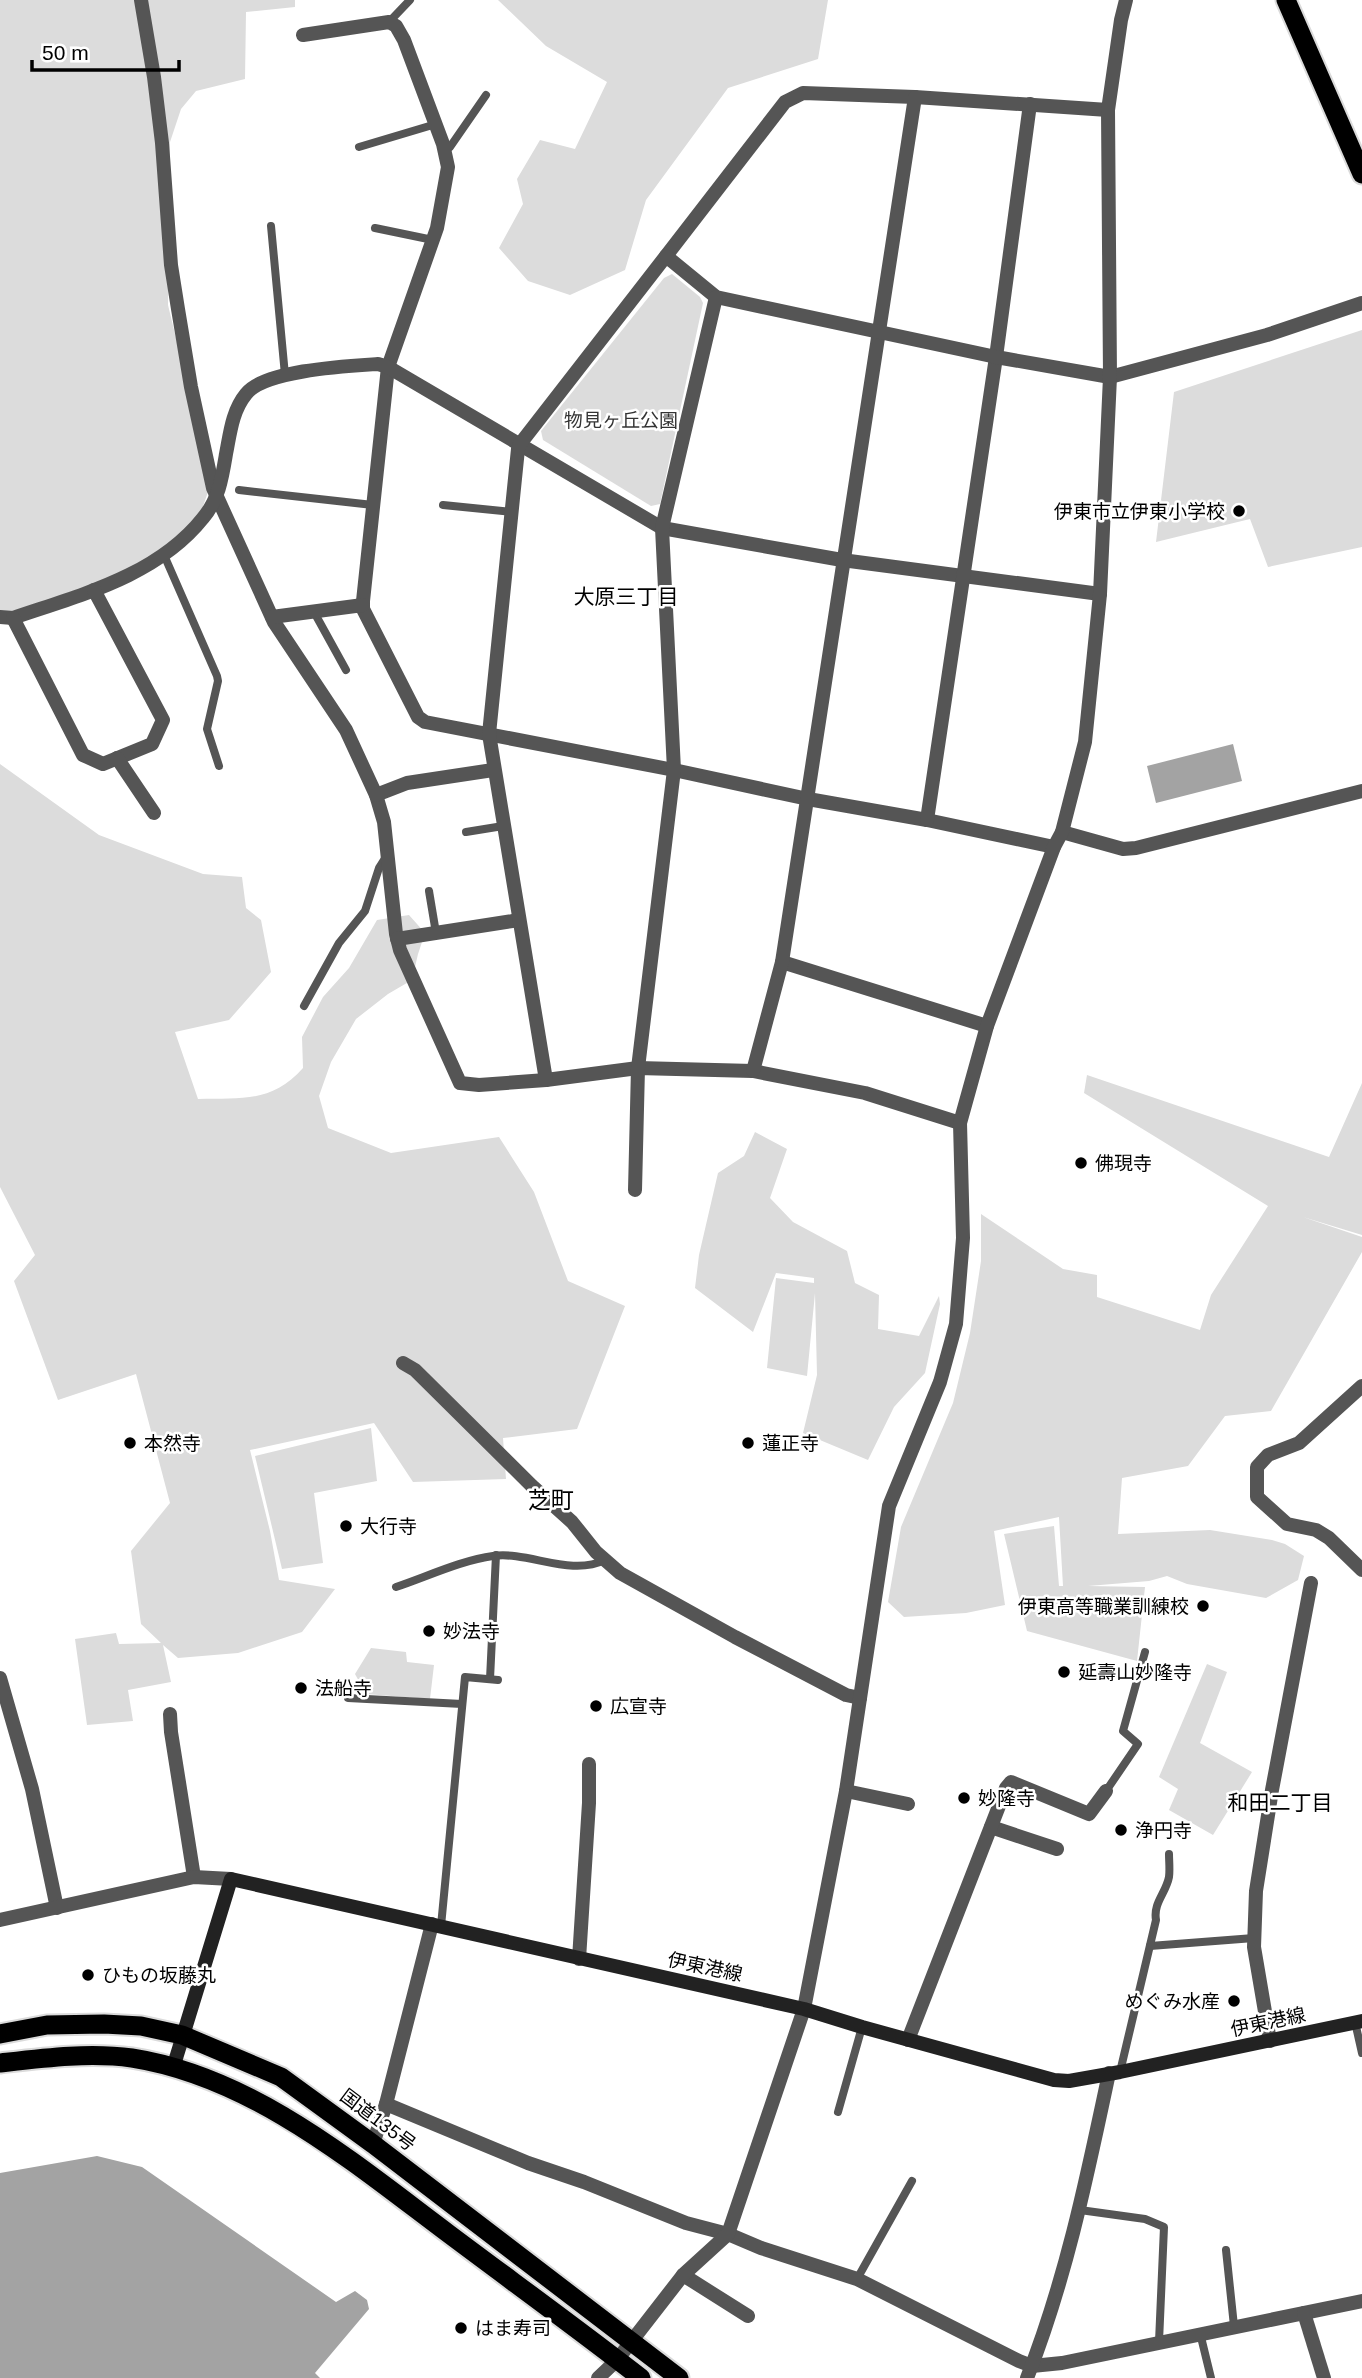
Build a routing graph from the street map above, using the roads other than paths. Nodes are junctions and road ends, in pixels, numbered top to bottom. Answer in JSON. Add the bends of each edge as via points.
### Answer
{"nodes":[{"id":1,"x":141,"y":0,"type":"edge"},
{"id":2,"x":410,"y":0,"type":"edge"},
{"id":3,"x":1126,"y":0,"type":"edge"},
{"id":4,"x":1286,"y":0,"type":"edge"},
{"id":5,"x":389,"y":22,"type":"junction"},
{"id":6,"x":303,"y":35,"type":"dead end"},
{"id":7,"x":486,"y":95,"type":"dead end"},
{"id":8,"x":915,"y":97,"type":"junction"},
{"id":9,"x":1030,"y":104,"type":"junction"},
{"id":10,"x":1108,"y":110,"type":"junction"},
{"id":11,"x":436,"y":124,"type":"junction"},
{"id":12,"x":359,"y":147,"type":"dead end"},
{"id":13,"x":445,"y":150,"type":"junction"},
{"id":14,"x":1362,"y":174,"type":"edge"},
{"id":15,"x":271,"y":226,"type":"dead end"},
{"id":16,"x":375,"y":228,"type":"dead end"},
{"id":17,"x":433,"y":240,"type":"junction"},
{"id":18,"x":666,"y":256,"type":"junction"},
{"id":19,"x":716,"y":297,"type":"junction"},
{"id":20,"x":1362,"y":303,"type":"edge"},
{"id":21,"x":879,"y":331,"type":"junction"},
{"id":22,"x":996,"y":357,"type":"junction"},
{"id":23,"x":388,"y":367,"type":"junction"},
{"id":24,"x":285,"y":375,"type":"junction"},
{"id":25,"x":1110,"y":377,"type":"junction"},
{"id":26,"x":520,"y":444,"type":"junction"},
{"id":27,"x":239,"y":490,"type":"dead end"},
{"id":28,"x":217,"y":498,"type":"junction"},
{"id":29,"x":373,"y":505,"type":"junction"},
{"id":30,"x":443,"y":505,"type":"dead end"},
{"id":31,"x":512,"y":512,"type":"junction"},
{"id":32,"x":662,"y":528,"type":"junction"},
{"id":33,"x":164,"y":555,"type":"junction"},
{"id":34,"x":842,"y":560,"type":"junction"},
{"id":35,"x":962,"y":576,"type":"junction"},
{"id":36,"x":94,"y":590,"type":"junction"},
{"id":37,"x":1100,"y":594,"type":"junction"},
{"id":38,"x":363,"y":605,"type":"junction"},
{"id":39,"x":314,"y":612,"type":"junction"},
{"id":40,"x":6,"y":617,"type":"edge"},
{"id":41,"x":272,"y":617,"type":"junction"},
{"id":42,"x":346,"y":670,"type":"dead end"},
{"id":43,"x":489,"y":734,"type":"junction"},
{"id":44,"x":117,"y":758,"type":"junction"},
{"id":45,"x":219,"y":766,"type":"dead end"},
{"id":46,"x":493,"y":770,"type":"junction"},
{"id":47,"x":674,"y":770,"type":"junction"},
{"id":48,"x":1362,"y":791,"type":"edge"},
{"id":49,"x":376,"y":794,"type":"junction"},
{"id":50,"x":808,"y":799,"type":"junction"},
{"id":51,"x":154,"y":813,"type":"dead end"},
{"id":52,"x":928,"y":820,"type":"junction"},
{"id":53,"x":503,"y":826,"type":"junction"},
{"id":54,"x":466,"y":832,"type":"dead end"},
{"id":55,"x":1062,"y":832,"type":"junction"},
{"id":56,"x":1054,"y":847,"type":"junction"},
{"id":57,"x":387,"y":854,"type":"junction"},
{"id":58,"x":429,"y":891,"type":"dead end"},
{"id":59,"x":519,"y":920,"type":"junction"},
{"id":60,"x":436,"y":933,"type":"junction"},
{"id":61,"x":397,"y":939,"type":"junction"},
{"id":62,"x":782,"y":962,"type":"junction"},
{"id":63,"x":304,"y":1006,"type":"dead end"},
{"id":64,"x":987,"y":1026,"type":"junction"},
{"id":65,"x":638,"y":1068,"type":"junction"},
{"id":66,"x":753,"y":1071,"type":"junction"},
{"id":67,"x":546,"y":1080,"type":"junction"},
{"id":68,"x":960,"y":1123,"type":"junction"},
{"id":69,"x":635,"y":1190,"type":"dead end"},
{"id":70,"x":403,"y":1363,"type":"dead end"},
{"id":71,"x":1362,"y":1386,"type":"edge"},
{"id":72,"x":496,"y":1555,"type":"junction"},
{"id":73,"x":605,"y":1560,"type":"junction"},
{"id":74,"x":1362,"y":1570,"type":"edge"},
{"id":75,"x":1311,"y":1583,"type":"dead end"},
{"id":76,"x":396,"y":1587,"type":"dead end"},
{"id":77,"x":1145,"y":1652,"type":"dead end"},
{"id":78,"x":0,"y":1678,"type":"edge"},
{"id":79,"x":348,"y":1698,"type":"dead end"},
{"id":80,"x":860,"y":1698,"type":"junction"},
{"id":81,"x":462,"y":1704,"type":"junction"},
{"id":82,"x":170,"y":1714,"type":"dead end"},
{"id":83,"x":589,"y":1764,"type":"dead end"},
{"id":84,"x":846,"y":1791,"type":"junction"},
{"id":85,"x":1106,"y":1791,"type":"joint"},
{"id":86,"x":908,"y":1804,"type":"dead end"},
{"id":87,"x":991,"y":1827,"type":"junction"},
{"id":88,"x":1057,"y":1849,"type":"dead end"},
{"id":89,"x":1169,"y":1854,"type":"dead end"},
{"id":90,"x":194,"y":1877,"type":"junction"},
{"id":91,"x":231,"y":1879,"type":"junction"},
{"id":92,"x":57,"y":1908,"type":"junction"},
{"id":93,"x":0,"y":1920,"type":"edge"},
{"id":94,"x":436,"y":1925,"type":"junction"},
{"id":95,"x":1254,"y":1938,"type":"junction"},
{"id":96,"x":1150,"y":1946,"type":"junction"},
{"id":97,"x":579,"y":1959,"type":"junction"},
{"id":98,"x":804,"y":2008,"type":"junction"},
{"id":99,"x":1359,"y":2021,"type":"edge"},
{"id":100,"x":862,"y":2027,"type":"junction"},
{"id":101,"x":0,"y":2034,"type":"edge"},
{"id":102,"x":182,"y":2035,"type":"junction"},
{"id":103,"x":908,"y":2040,"type":"junction"},
{"id":104,"x":1270,"y":2041,"type":"junction"},
{"id":105,"x":1362,"y":2053,"type":"edge"},
{"id":106,"x":0,"y":2063,"type":"edge"},
{"id":107,"x":173,"y":2068,"type":"junction"},
{"id":108,"x":1115,"y":2072,"type":"junction"},
{"id":109,"x":386,"y":2104,"type":"junction"},
{"id":110,"x":838,"y":2112,"type":"dead end"},
{"id":111,"x":373,"y":2144,"type":"junction"},
{"id":112,"x":912,"y":2181,"type":"dead end"},
{"id":113,"x":1080,"y":2210,"type":"junction"},
{"id":114,"x":728,"y":2234,"type":"junction"},
{"id":115,"x":1226,"y":2250,"type":"dead end"},
{"id":116,"x":683,"y":2275,"type":"junction"},
{"id":117,"x":857,"y":2278,"type":"junction"},
{"id":118,"x":1362,"y":2301,"type":"edge"},
{"id":119,"x":1304,"y":2313,"type":"junction"},
{"id":120,"x":748,"y":2316,"type":"dead end"},
{"id":121,"x":1234,"y":2326,"type":"junction"},
{"id":122,"x":1200,"y":2333,"type":"junction"},
{"id":123,"x":631,"y":2342,"type":"junction"},
{"id":124,"x":1159,"y":2342,"type":"junction"},
{"id":125,"x":617,"y":2360,"type":"junction"},
{"id":126,"x":1030,"y":2372,"type":"edge"},
{"id":127,"x":598,"y":2378,"type":"edge"},
{"id":128,"x":641,"y":2378,"type":"edge"},
{"id":129,"x":678,"y":2378,"type":"edge"},
{"id":130,"x":1211,"y":2378,"type":"edge"},
{"id":131,"x":1324,"y":2378,"type":"edge"}],
"edges":[{"from":1,"to":28,"type":"street","via":[[162,143],[178,310]]},
{"from":2,"to":5,"type":"lane"},
{"from":3,"to":10,"type":"street"},
{"from":4,"to":14,"type":"highway"},
{"from":5,"to":6,"type":"street"},
{"from":5,"to":11,"type":"street","via":[[404,40]]},
{"from":7,"to":13,"type":"lane"},
{"from":8,"to":9,"type":"street"},
{"from":8,"to":18,"type":"street","via":[[803,93],[785,102]]},
{"from":8,"to":21,"type":"street"},
{"from":9,"to":10,"type":"street"},
{"from":9,"to":22,"type":"street"},
{"from":10,"to":25,"type":"street"},
{"from":11,"to":12,"type":"lane"},
{"from":11,"to":13,"type":"street"},
{"from":13,"to":17,"type":"street","via":[[448,167]]},
{"from":15,"to":24,"type":"lane"},
{"from":16,"to":17,"type":"lane"},
{"from":17,"to":23,"type":"street"},
{"from":18,"to":19,"type":"street"},
{"from":18,"to":26,"type":"street"},
{"from":19,"to":21,"type":"street"},
{"from":19,"to":32,"type":"street"},
{"from":20,"to":25,"type":"street","via":[[1254,339]]},
{"from":21,"to":22,"type":"street"},
{"from":21,"to":34,"type":"street"},
{"from":22,"to":25,"type":"street"},
{"from":22,"to":35,"type":"street"},
{"from":23,"to":24,"type":"street","via":[[349,366]]},
{"from":23,"to":26,"type":"street"},
{"from":23,"to":29,"type":"street"},
{"from":24,"to":28,"type":"street","via":[[253,387],[242,400],[232,422]]},
{"from":25,"to":37,"type":"street"},
{"from":26,"to":31,"type":"street"},
{"from":26,"to":32,"type":"street"},
{"from":27,"to":29,"type":"lane"},
{"from":28,"to":33,"type":"street","via":[[187,536]]},
{"from":28,"to":41,"type":"street"},
{"from":29,"to":38,"type":"street"},
{"from":30,"to":31,"type":"lane"},
{"from":31,"to":43,"type":"street"},
{"from":32,"to":34,"type":"street"},
{"from":32,"to":47,"type":"street"},
{"from":33,"to":36,"type":"street"},
{"from":33,"to":45,"type":"lane","via":[[217,676],[207,729]]},
{"from":34,"to":35,"type":"street"},
{"from":34,"to":50,"type":"street"},
{"from":35,"to":37,"type":"street"},
{"from":35,"to":52,"type":"street"},
{"from":36,"to":40,"type":"street"},
{"from":36,"to":44,"type":"street","via":[[163,720],[152,744]]},
{"from":37,"to":55,"type":"street","via":[[1085,742]]},
{"from":38,"to":39,"type":"street"},
{"from":38,"to":43,"type":"street","via":[[418,718]]},
{"from":39,"to":41,"type":"street"},
{"from":39,"to":42,"type":"lane"},
{"from":40,"to":44,"type":"street","via":[[83,755],[103,764]]},
{"from":41,"to":49,"type":"street","via":[[346,730]]},
{"from":43,"to":46,"type":"street"},
{"from":43,"to":47,"type":"street"},
{"from":44,"to":51,"type":"street"},
{"from":46,"to":49,"type":"street","via":[[407,783]]},
{"from":46,"to":53,"type":"street"},
{"from":47,"to":50,"type":"street"},
{"from":47,"to":65,"type":"street"},
{"from":48,"to":55,"type":"street","via":[[1136,848],[1123,849]]},
{"from":49,"to":57,"type":"street"},
{"from":50,"to":52,"type":"street"},
{"from":50,"to":62,"type":"street"},
{"from":52,"to":56,"type":"street"},
{"from":53,"to":54,"type":"lane"},
{"from":53,"to":59,"type":"street"},
{"from":55,"to":56,"type":"street"},
{"from":56,"to":64,"type":"street"},
{"from":57,"to":61,"type":"street"},
{"from":57,"to":63,"type":"lane","via":[[365,911],[339,943]]},
{"from":58,"to":60,"type":"lane"},
{"from":59,"to":60,"type":"street"},
{"from":59,"to":67,"type":"street"},
{"from":60,"to":61,"type":"street"},
{"from":61,"to":67,"type":"street","via":[[460,1083]]},
{"from":62,"to":64,"type":"street"},
{"from":62,"to":66,"type":"street"},
{"from":64,"to":68,"type":"street"},
{"from":65,"to":66,"type":"street"},
{"from":65,"to":67,"type":"street"},
{"from":65,"to":69,"type":"street"},
{"from":66,"to":68,"type":"street","via":[[865,1093]]},
{"from":68,"to":80,"type":"street","via":[[963,1238],[956,1324],[940,1382],[889,1506]]},
{"from":70,"to":73,"type":"street","via":[[572,1522]]},
{"from":71,"to":74,"type":"street","via":[[1299,1443],[1268,1455],[1257,1466],[1257,1497],[1287,1524],[1329,1538]]},
{"from":72,"to":73,"type":"lane","via":[[568,1565]]},
{"from":72,"to":76,"type":"lane"},
{"from":72,"to":81,"type":"lane","via":[[494,1679],[465,1677]]},
{"from":73,"to":80,"type":"street","via":[[620,1573],[735,1637]]},
{"from":75,"to":95,"type":"street","via":[[1270,1802],[1256,1891]]},
{"from":77,"to":85,"type":"lane","via":[[1124,1731],[1138,1744]]},
{"from":78,"to":92,"type":"street","via":[[32,1789]]},
{"from":79,"to":81,"type":"lane"},
{"from":80,"to":84,"type":"street"},
{"from":81,"to":94,"type":"lane"},
{"from":82,"to":90,"type":"street"},
{"from":83,"to":97,"type":"street"},
{"from":84,"to":86,"type":"street"},
{"from":84,"to":98,"type":"street"},
{"from":85,"to":87,"type":"street","via":[[1089,1814],[1011,1782]]},
{"from":87,"to":88,"type":"street"},
{"from":87,"to":103,"type":"street"},
{"from":89,"to":96,"type":"lane","via":[[1169,1876],[1155,1907]]},
{"from":90,"to":91,"type":"street"},
{"from":90,"to":92,"type":"street"},
{"from":91,"to":94,"type":"main road","name":"伊東港線"},
{"from":91,"to":102,"type":"main road"},
{"from":92,"to":93,"type":"street"},
{"from":94,"to":97,"type":"main road","name":"伊東港線"},
{"from":94,"to":109,"type":"street"},
{"from":95,"to":96,"type":"lane"},
{"from":95,"to":104,"type":"street"},
{"from":96,"to":108,"type":"lane"},
{"from":97,"to":98,"type":"main road","name":"伊東港線"},
{"from":98,"to":100,"type":"main road","name":"伊東港線"},
{"from":98,"to":114,"type":"street"},
{"from":99,"to":104,"type":"main road","name":"伊東港線"},
{"from":99,"to":105,"type":"lane"},
{"from":100,"to":103,"type":"main road","name":"伊東港線"},
{"from":100,"to":110,"type":"lane"},
{"from":101,"to":102,"type":"highway","name":"国道135号","via":[[47,2025],[104,2024]]},
{"from":102,"to":107,"type":"main road"},
{"from":102,"to":111,"type":"highway","name":"国道135号","via":[[281,2077]]},
{"from":103,"to":108,"type":"main road","name":"伊東港線","via":[[1054,2080]]},
{"from":104,"to":108,"type":"main road","name":"伊東港線"},
{"from":106,"to":107,"type":"highway","via":[[100,2056]]},
{"from":107,"to":125,"type":"highway","via":[[219,2082],[261,2102],[364,2170]]},
{"from":108,"to":113,"type":"street"},
{"from":109,"to":111,"type":"street"},
{"from":109,"to":114,"type":"street","via":[[528,2163]]},
{"from":111,"to":123,"type":"highway","name":"国道135号"},
{"from":112,"to":117,"type":"lane"},
{"from":113,"to":124,"type":"lane","via":[[1145,2219],[1164,2227]]},
{"from":113,"to":126,"type":"street"},
{"from":114,"to":116,"type":"street"},
{"from":114,"to":117,"type":"street"},
{"from":115,"to":121,"type":"lane"},
{"from":116,"to":120,"type":"street"},
{"from":116,"to":123,"type":"street"},
{"from":117,"to":126,"type":"street","via":[[1018,2361]]},
{"from":118,"to":119,"type":"street"},
{"from":119,"to":121,"type":"street"},
{"from":119,"to":131,"type":"street"},
{"from":121,"to":122,"type":"street"},
{"from":122,"to":124,"type":"street"},
{"from":122,"to":130,"type":"lane"},
{"from":123,"to":125,"type":"street"},
{"from":123,"to":129,"type":"highway","name":"国道135号"},
{"from":124,"to":126,"type":"street"},
{"from":125,"to":127,"type":"street"},
{"from":125,"to":128,"type":"highway"}]}
